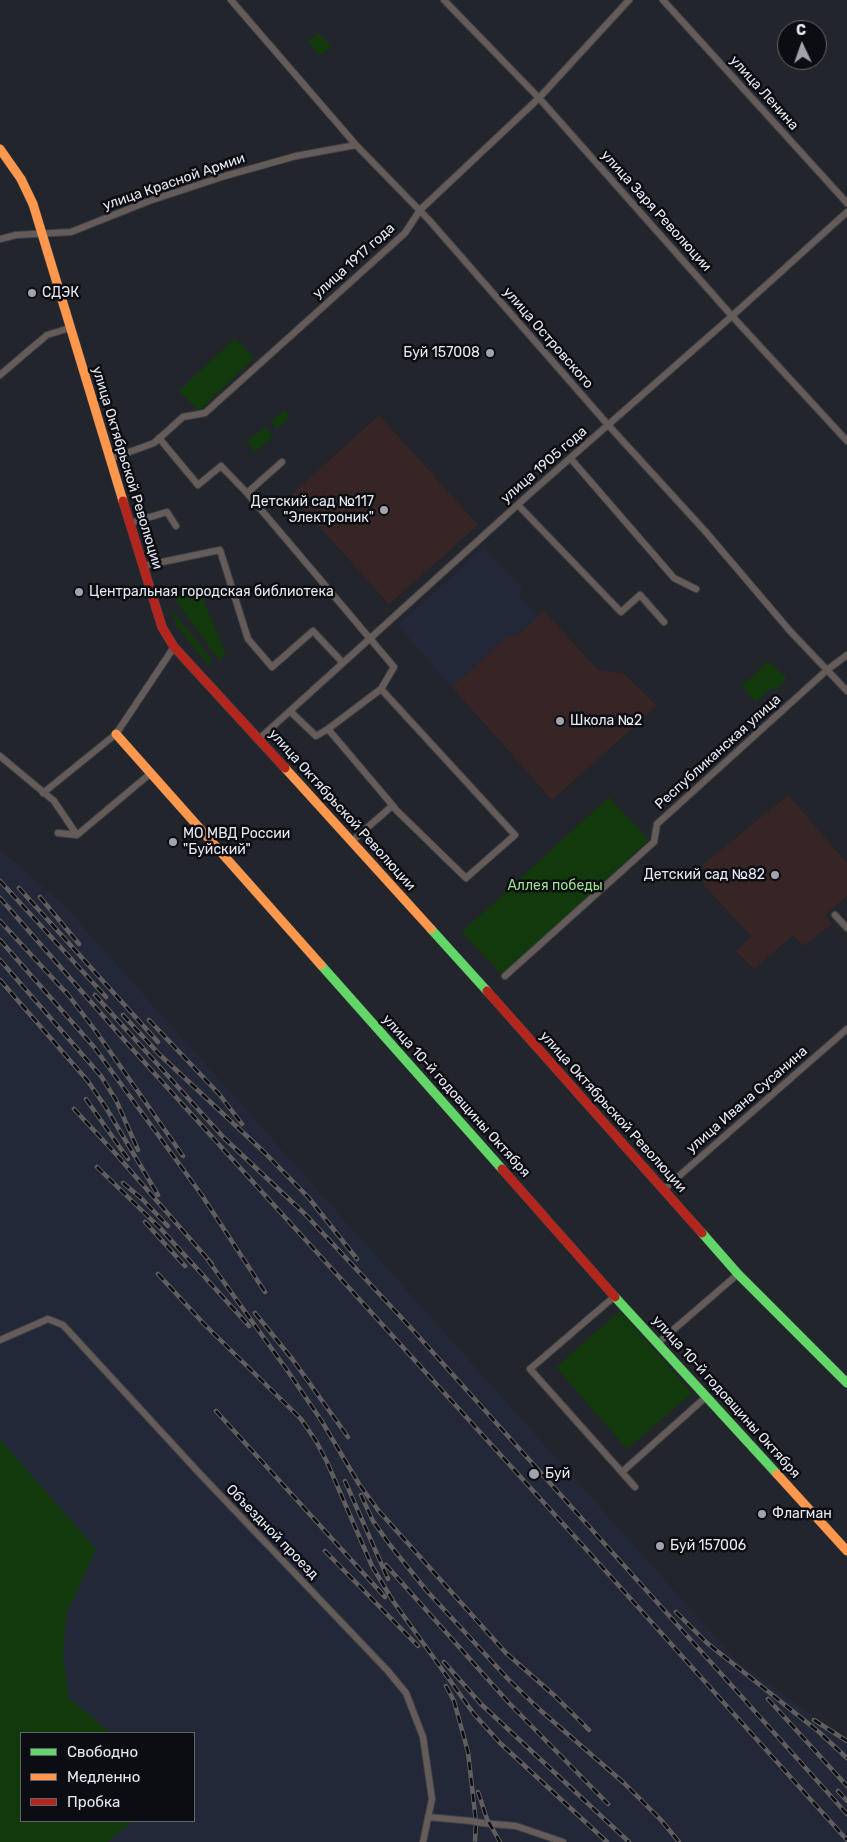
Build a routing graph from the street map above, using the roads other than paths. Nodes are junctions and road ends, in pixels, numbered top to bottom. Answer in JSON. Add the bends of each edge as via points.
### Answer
{"nodes":[{"id":1,"x":231,"y":0,"type":"edge"},
{"id":2,"x":444,"y":0,"type":"edge"},
{"id":3,"x":629,"y":0,"type":"edge"},
{"id":4,"x":663,"y":0,"type":"edge"},
{"id":5,"x":539,"y":98,"type":"junction"},
{"id":6,"x":356,"y":145,"type":"junction"},
{"id":7,"x":0,"y":149,"type":"edge"},
{"id":8,"x":847,"y":203,"type":"edge"},
{"id":9,"x":420,"y":210,"type":"junction"},
{"id":10,"x":847,"y":212,"type":"edge"},
{"id":11,"x":42,"y":234,"type":"junction"},
{"id":12,"x":0,"y":239,"type":"edge"},
{"id":13,"x":732,"y":316,"type":"junction"},
{"id":14,"x":70,"y":328,"type":"junction"},
{"id":15,"x":0,"y":375,"type":"edge"},
{"id":16,"x":609,"y":426,"type":"junction"},
{"id":17,"x":159,"y":438,"type":"junction"},
{"id":18,"x":847,"y":441,"type":"edge"},
{"id":19,"x":110,"y":459,"type":"junction"},
{"id":20,"x":571,"y":459,"type":"junction"},
{"id":21,"x":282,"y":462,"type":"dead end"},
{"id":22,"x":247,"y":493,"type":"junction"},
{"id":23,"x":518,"y":505,"type":"junction"},
{"id":24,"x":130,"y":523,"type":"junction"},
{"id":25,"x":176,"y":526,"type":"dead end"},
{"id":26,"x":143,"y":566,"type":"junction"},
{"id":27,"x":696,"y":589,"type":"dead end"},
{"id":28,"x":664,"y":622,"type":"dead end"},
{"id":29,"x":370,"y":638,"type":"junction"},
{"id":30,"x":174,"y":647,"type":"junction"},
{"id":31,"x":847,"y":655,"type":"edge"},
{"id":32,"x":343,"y":663,"type":"junction"},
{"id":33,"x":827,"y":670,"type":"junction"},
{"id":34,"x":381,"y":689,"type":"junction"},
{"id":35,"x":847,"y":691,"type":"edge"},
{"id":36,"x":290,"y":711,"type":"junction"},
{"id":37,"x":328,"y":729,"type":"junction"},
{"id":38,"x":116,"y":734,"type":"junction"},
{"id":39,"x":259,"y":739,"type":"junction"},
{"id":40,"x":0,"y":756,"type":"edge"},
{"id":41,"x":150,"y":773,"type":"junction"},
{"id":42,"x":44,"y":792,"type":"junction"},
{"id":43,"x":394,"y":808,"type":"junction"},
{"id":44,"x":58,"y":833,"type":"dead end"},
{"id":45,"x":77,"y":834,"type":"junction"},
{"id":46,"x":351,"y":842,"type":"junction"},
{"id":47,"x":835,"y":915,"type":"dead end"},
{"id":48,"x":847,"y":928,"type":"edge"},
{"id":49,"x":505,"y":976,"type":"dead end"},
{"id":50,"x":847,"y":1029,"type":"edge"},
{"id":51,"x":663,"y":1190,"type":"junction"},
{"id":52,"x":738,"y":1274,"type":"junction"},
{"id":53,"x":616,"y":1296,"type":"junction"},
{"id":54,"x":0,"y":1340,"type":"edge"},
{"id":55,"x":658,"y":1343,"type":"junction"},
{"id":56,"x":846,"y":1380,"type":"edge"},
{"id":57,"x":707,"y":1396,"type":"junction"},
{"id":58,"x":622,"y":1472,"type":"junction"},
{"id":59,"x":635,"y":1487,"type":"dead end"},
{"id":60,"x":847,"y":1551,"type":"edge"},
{"id":61,"x":428,"y":1817,"type":"junction"},
{"id":62,"x":423,"y":1842,"type":"edge"},
{"id":63,"x":563,"y":1842,"type":"edge"}],
"edges":[{"from":1,"to":6,"type":"street","name":"улица Островского"},
{"from":2,"to":5,"type":"street","name":"улица Заря Революции"},
{"from":3,"to":5,"type":"street","name":"улица 1917 года"},
{"from":4,"to":8,"type":"street","name":"улица Ленина"},
{"from":5,"to":9,"type":"street","name":"улица 1917 года"},
{"from":5,"to":13,"type":"street","name":"улица Заря Революции"},
{"from":6,"to":9,"type":"street","name":"улица Островского"},
{"from":6,"to":11,"type":"street","name":"улица Красной Армии","via":[[296,156],[225,176],[70,232]]},
{"from":7,"to":11,"type":"street","name":"улица Октябрьской Революции","via":[[21,179]]},
{"from":9,"to":16,"type":"street","name":"улица Островского"},
{"from":9,"to":17,"type":"street","name":"улица 1917 года","via":[[405,232],[205,413],[183,417]]},
{"from":10,"to":13,"type":"street","name":"улица 1905 года"},
{"from":11,"to":12,"type":"street","name":"улица Красной Армии","via":[[16,234]]},
{"from":11,"to":14,"type":"street","name":"улица Октябрьской Революции"},
{"from":13,"to":16,"type":"street","name":"улица 1905 года"},
{"from":13,"to":18,"type":"street","name":"улица Заря Революции"},
{"from":14,"to":15,"type":"street","via":[[47,335]]},
{"from":14,"to":19,"type":"street","name":"улица Октябрьской Революции"},
{"from":16,"to":20,"type":"street","name":"улица 1905 года"},
{"from":16,"to":33,"type":"street","name":"улица Островского"},
{"from":17,"to":19,"type":"street","name":"улица 1917 года","via":[[154,443]]},
{"from":17,"to":22,"type":"street","via":[[198,485],[221,466]]},
{"from":19,"to":24,"type":"street","name":"улица Октябрьской Революции"},
{"from":20,"to":23,"type":"street","name":"улица 1905 года"},
{"from":20,"to":27,"type":"street","via":[[674,578]]},
{"from":21,"to":22,"type":"street"},
{"from":22,"to":29,"type":"street"},
{"from":23,"to":28,"type":"street","via":[[620,612],[640,595]]},
{"from":23,"to":29,"type":"street","name":"улица 1905 года"},
{"from":24,"to":25,"type":"street","via":[[167,512]]},
{"from":24,"to":26,"type":"street","name":"улица Октябрьской Революции"},
{"from":26,"to":30,"type":"street","name":"улица Октябрьской Революции","via":[[162,627]]},
{"from":26,"to":32,"type":"street","via":[[220,550],[248,639],[272,667],[313,631]]},
{"from":29,"to":32,"type":"street","name":"улица 1905 года"},
{"from":29,"to":34,"type":"street","via":[[394,667]]},
{"from":30,"to":38,"type":"street"},
{"from":30,"to":39,"type":"street","name":"улица Октябрьской Революции"},
{"from":31,"to":33,"type":"street","name":"Республиканская улица"},
{"from":32,"to":36,"type":"street","name":"улица 1905 года"},
{"from":33,"to":35,"type":"street","name":"улица Островского"},
{"from":33,"to":49,"type":"street","name":"Республиканская улица","via":[[657,824],[654,842]]},
{"from":34,"to":37,"type":"street"},
{"from":34,"to":43,"type":"street","via":[[515,835],[466,878]]},
{"from":36,"to":37,"type":"street","via":[[316,736]]},
{"from":36,"to":39,"type":"street","name":"улица 1905 года"},
{"from":37,"to":43,"type":"street"},
{"from":38,"to":41,"type":"street","name":"улица 10-й годовщины Октября"},
{"from":38,"to":42,"type":"street"},
{"from":39,"to":46,"type":"street","name":"улица Октябрьской Революции"},
{"from":40,"to":42,"type":"street"},
{"from":41,"to":45,"type":"street"},
{"from":41,"to":53,"type":"street","name":"улица 10-й годовщины Октября"},
{"from":42,"to":45,"type":"street"},
{"from":43,"to":46,"type":"street","via":[[392,806]]},
{"from":44,"to":45,"type":"street"},
{"from":46,"to":51,"type":"street","name":"улица Октябрьской Революции","via":[[488,991]]},
{"from":47,"to":48,"type":"street"},
{"from":50,"to":51,"type":"street","name":"улица Ивана Сусанина"},
{"from":51,"to":52,"type":"street","name":"улица Октябрьской Революции"},
{"from":52,"to":55,"type":"street"},
{"from":52,"to":56,"type":"street","name":"улица Октябрьской Революции"},
{"from":53,"to":55,"type":"street","name":"улица 10-й годовщины Октября"},
{"from":53,"to":58,"type":"street","via":[[530,1369]]},
{"from":54,"to":61,"type":"street","name":"Объездной проезд","via":[[48,1319],[63,1325],[387,1670],[406,1693],[423,1738],[432,1799]]},
{"from":55,"to":57,"type":"street","name":"улица 10-й годовщины Октября"},
{"from":57,"to":58,"type":"street"},
{"from":57,"to":60,"type":"street","name":"улица 10-й годовщины Октября"},
{"from":58,"to":59,"type":"street"},
{"from":61,"to":62,"type":"street","name":"Объездной проезд"},
{"from":61,"to":63,"type":"street","bridge":true,"via":[[516,1826]]}]}
